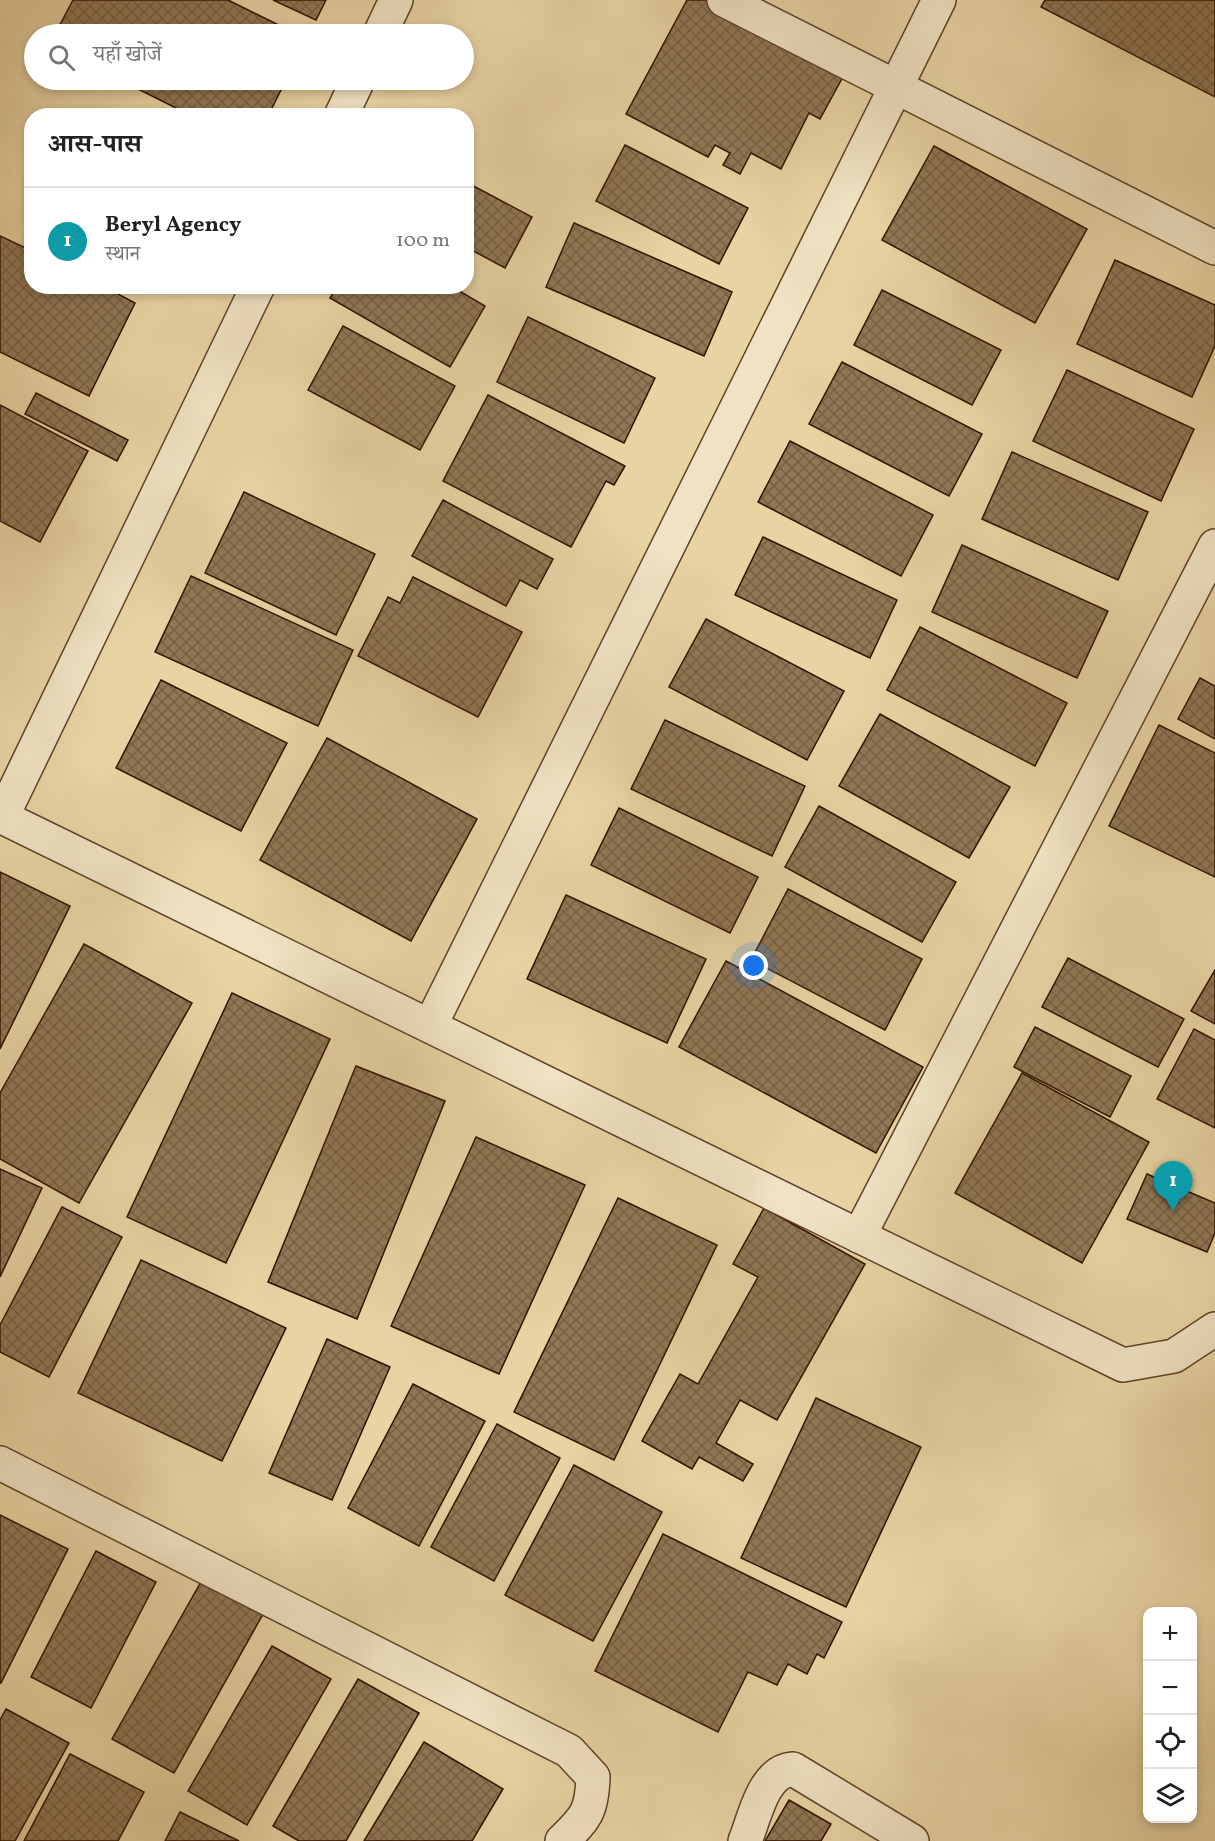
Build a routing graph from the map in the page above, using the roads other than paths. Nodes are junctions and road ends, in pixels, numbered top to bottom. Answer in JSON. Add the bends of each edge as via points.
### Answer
{"nodes":[{"id":1,"x":396,"y":0,"type":"edge"},
{"id":2,"x":724,"y":0,"type":"edge"},
{"id":3,"x":939,"y":0,"type":"edge"},
{"id":4,"x":385,"y":24,"type":"edge"},
{"id":5,"x":896,"y":87,"type":"junction"},
{"id":6,"x":353,"y":90,"type":"edge"},
{"id":7,"x":345,"y":108,"type":"edge"},
{"id":8,"x":1215,"y":248,"type":"edge"},
{"id":9,"x":254,"y":294,"type":"edge"},
{"id":10,"x":1215,"y":546,"type":"edge"},
{"id":11,"x":1,"y":816,"type":"edge"},
{"id":12,"x":430,"y":1026,"type":"junction"},
{"id":13,"x":859,"y":1236,"type":"junction"},
{"id":14,"x":1215,"y":1329,"type":"edge"},
{"id":15,"x":0,"y":1463,"type":"edge"},
{"id":16,"x":562,"y":1841,"type":"edge"},
{"id":17,"x":745,"y":1841,"type":"edge"},
{"id":18,"x":912,"y":1841,"type":"edge"}],
"edges":[{"from":1,"to":4,"type":"street"},
{"from":2,"to":5,"type":"street"},
{"from":3,"to":5,"type":"street"},
{"from":5,"to":8,"type":"street"},
{"from":5,"to":12,"type":"street"},
{"from":6,"to":7,"type":"street"},
{"from":9,"to":11,"type":"street"},
{"from":10,"to":13,"type":"street"},
{"from":11,"to":12,"type":"street"},
{"from":12,"to":13,"type":"street"},
{"from":13,"to":14,"type":"street","via":[[1123,1365],[1174,1356]]},
{"from":15,"to":16,"type":"street","via":[[569,1751],[593,1777],[592,1802],[579,1825]]},
{"from":17,"to":18,"type":"street","via":[[774,1777],[793,1769]]}]}
